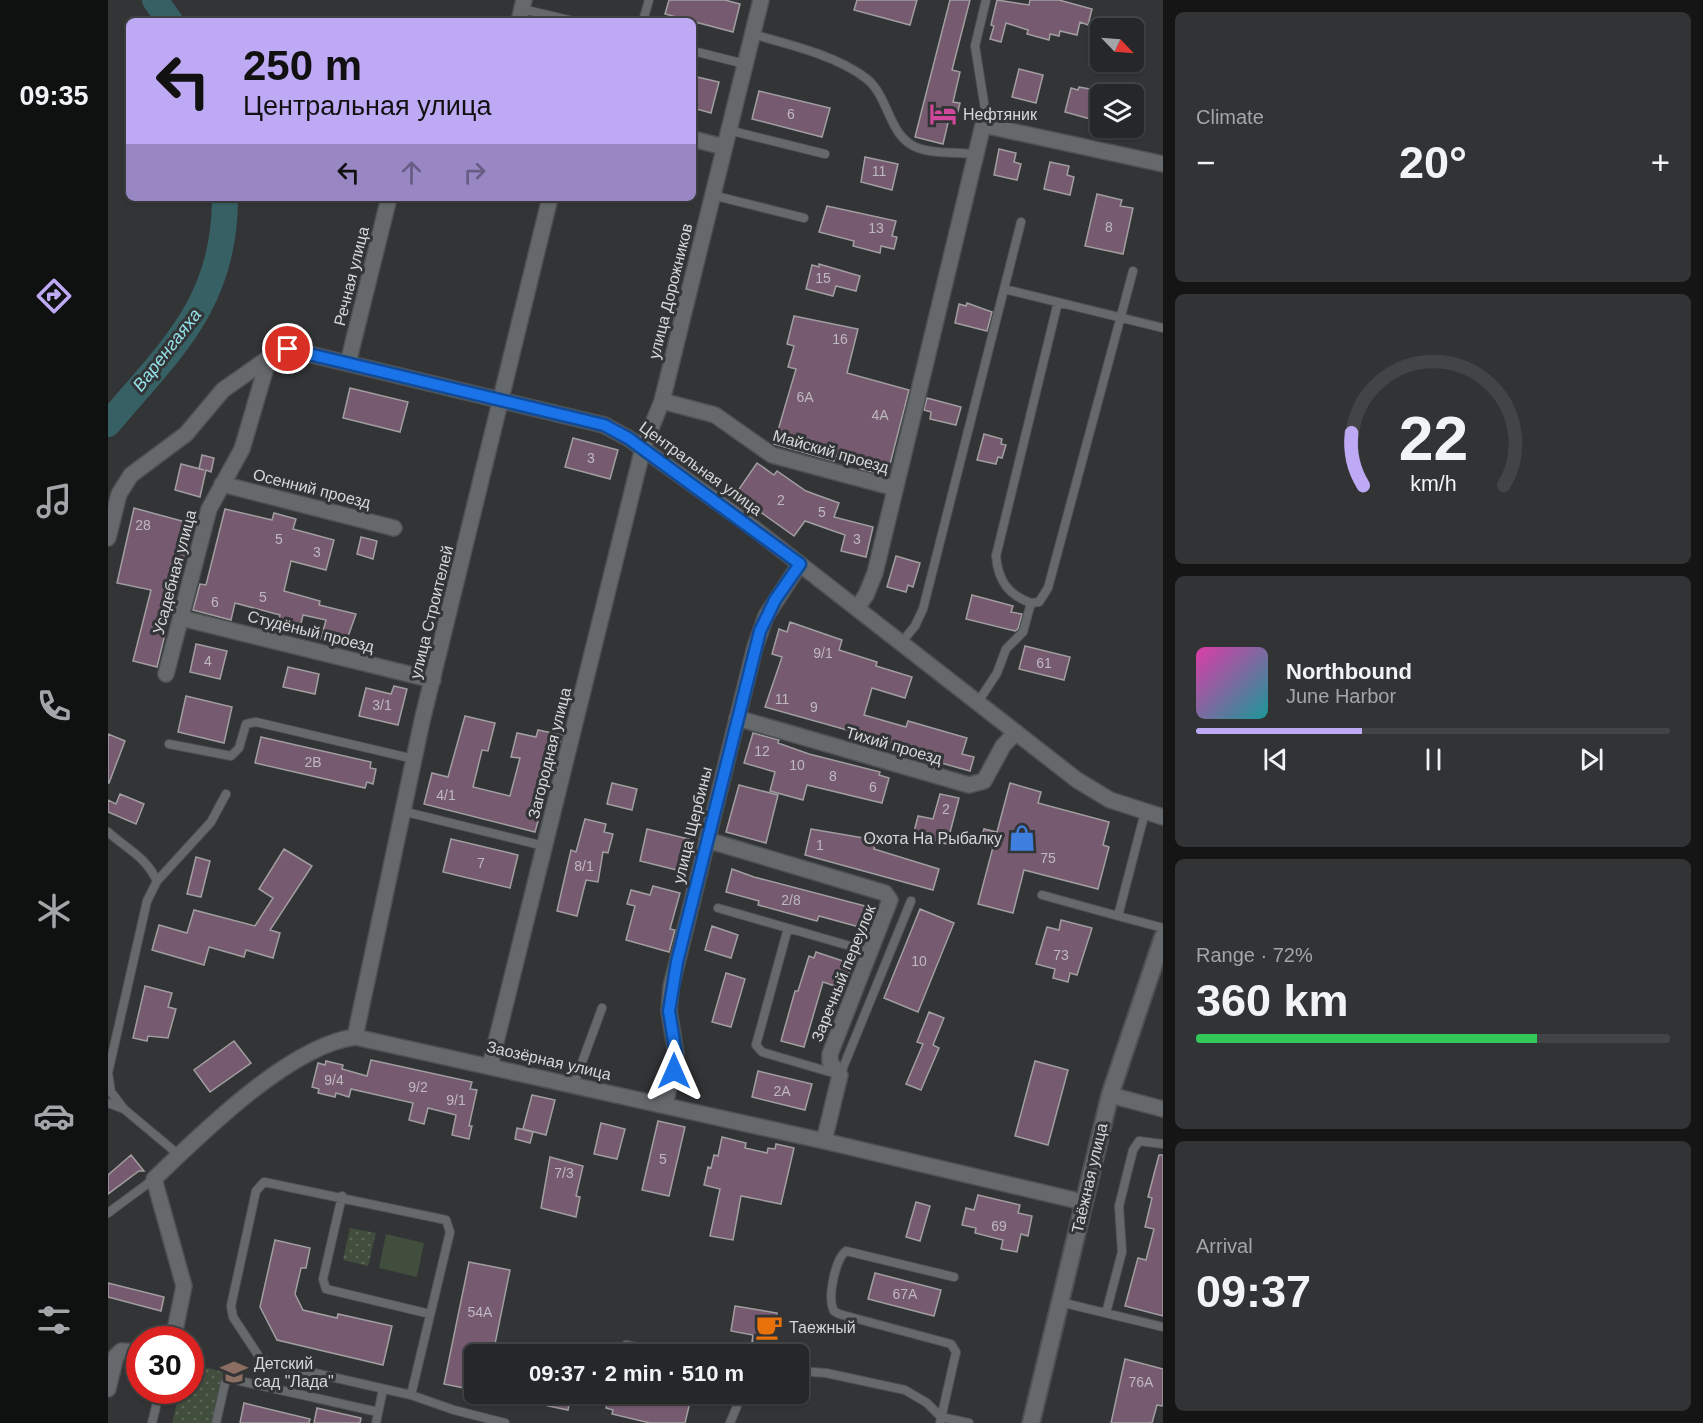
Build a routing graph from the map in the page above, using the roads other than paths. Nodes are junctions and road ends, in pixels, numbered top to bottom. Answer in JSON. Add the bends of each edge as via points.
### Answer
{"nodes":[{"id":1,"x":649,"y":0,"type":"edge"},
{"id":2,"x":761,"y":0,"type":"edge"},
{"id":3,"x":986,"y":0,"type":"edge"},
{"id":4,"x":522,"y":10,"type":"edge"},
{"id":5,"x":559,"y":18,"type":"edge"},
{"id":6,"x":644,"y":18,"type":"edge"},
{"id":7,"x":752,"y":34,"type":"junction"},
{"id":8,"x":696,"y":52,"type":"edge"},
{"id":9,"x":745,"y":64,"type":"junction"},
{"id":10,"x":983,"y":125,"type":"junction"},
{"id":11,"x":728,"y":130,"type":"junction"},
{"id":12,"x":696,"y":140,"type":"edge"},
{"id":13,"x":724,"y":147,"type":"junction"},
{"id":14,"x":825,"y":154,"type":"dead end"},
{"id":15,"x":977,"y":155,"type":"junction"},
{"id":16,"x":1163,"y":164,"type":"edge"},
{"id":17,"x":712,"y":195,"type":"junction"},
{"id":18,"x":387,"y":201,"type":"edge"},
{"id":19,"x":549,"y":201,"type":"edge"},
{"id":20,"x":804,"y":218,"type":"dead end"},
{"id":21,"x":1021,"y":222,"type":"dead end"},
{"id":22,"x":1133,"y":271,"type":"dead end"},
{"id":23,"x":1004,"y":289,"type":"junction"},
{"id":24,"x":1058,"y":302,"type":"junction"},
{"id":25,"x":1120,"y":317,"type":"junction"},
{"id":26,"x":1163,"y":328,"type":"edge"},
{"id":27,"x":275,"y":354,"type":"junction"},
{"id":28,"x":348,"y":363,"type":"junction"},
{"id":29,"x":502,"y":400,"type":"junction"},
{"id":30,"x":662,"y":401,"type":"junction"},
{"id":31,"x":643,"y":448,"type":"junction"},
{"id":32,"x":222,"y":484,"type":"junction"},
{"id":33,"x":895,"y":488,"type":"junction"},
{"id":34,"x":394,"y":528,"type":"dead end"},
{"id":35,"x":108,"y":538,"type":"edge"},
{"id":36,"x":800,"y":564,"type":"junction"},
{"id":37,"x":1031,"y":603,"type":"junction"},
{"id":38,"x":856,"y":608,"type":"junction"},
{"id":39,"x":181,"y":618,"type":"junction"},
{"id":40,"x":901,"y":643,"type":"junction"},
{"id":41,"x":166,"y":674,"type":"dead end"},
{"id":42,"x":433,"y":680,"type":"junction"},
{"id":43,"x":978,"y":702,"type":"junction"},
{"id":44,"x":737,"y":718,"type":"junction"},
{"id":45,"x":1016,"y":732,"type":"junction"},
{"id":46,"x":169,"y":744,"type":"dead end"},
{"id":47,"x":414,"y":759,"type":"junction"},
{"id":48,"x":226,"y":794,"type":"dead end"},
{"id":49,"x":402,"y":811,"type":"junction"},
{"id":50,"x":1144,"y":812,"type":"junction"},
{"id":51,"x":1163,"y":817,"type":"edge"},
{"id":52,"x":108,"y":832,"type":"edge"},
{"id":53,"x":707,"y":840,"type":"junction"},
{"id":54,"x":544,"y":846,"type":"junction"},
{"id":55,"x":157,"y":881,"type":"junction"},
{"id":56,"x":1042,"y":895,"type":"dead end"},
{"id":57,"x":910,"y":901,"type":"dead end"},
{"id":58,"x":718,"y":908,"type":"dead end"},
{"id":59,"x":1118,"y":916,"type":"junction"},
{"id":60,"x":788,"y":928,"type":"junction"},
{"id":61,"x":1163,"y":928,"type":"edge"},
{"id":62,"x":1163,"y":936,"type":"edge"},
{"id":63,"x":871,"y":952,"type":"junction"},
{"id":64,"x":602,"y":1008,"type":"dead end"},
{"id":65,"x":355,"y":1037,"type":"junction"},
{"id":66,"x":490,"y":1066,"type":"junction"},
{"id":67,"x":840,"y":1075,"type":"junction"},
{"id":68,"x":574,"y":1084,"type":"junction"},
{"id":69,"x":1110,"y":1095,"type":"junction"},
{"id":70,"x":108,"y":1103,"type":"edge"},
{"id":71,"x":665,"y":1105,"type":"junction"},
{"id":72,"x":124,"y":1109,"type":"junction"},
{"id":73,"x":1163,"y":1109,"type":"edge"},
{"id":74,"x":824,"y":1141,"type":"junction"},
{"id":75,"x":1163,"y":1144,"type":"edge"},
{"id":76,"x":179,"y":1155,"type":"junction"},
{"id":77,"x":154,"y":1179,"type":"junction"},
{"id":78,"x":342,"y":1196,"type":"junction"},
{"id":79,"x":1083,"y":1202,"type":"junction"},
{"id":80,"x":108,"y":1213,"type":"edge"},
{"id":81,"x":954,"y":1277,"type":"dead end"},
{"id":82,"x":1060,"y":1302,"type":"junction"},
{"id":83,"x":1106,"y":1313,"type":"junction"},
{"id":84,"x":430,"y":1314,"type":"junction"},
{"id":85,"x":176,"y":1326,"type":"edge"},
{"id":86,"x":1163,"y":1327,"type":"edge"},
{"id":87,"x":126,"y":1351,"type":"edge"},
{"id":88,"x":809,"y":1372,"type":"edge"},
{"id":89,"x":108,"y":1389,"type":"edge"},
{"id":90,"x":383,"y":1389,"type":"junction"},
{"id":91,"x":411,"y":1395,"type":"junction"},
{"id":92,"x":157,"y":1404,"type":"edge"},
{"id":93,"x":738,"y":1404,"type":"edge"},
{"id":94,"x":378,"y":1412,"type":"junction"},
{"id":95,"x":941,"y":1420,"type":"edge"},
{"id":96,"x":491,"y":1421,"type":"edge"},
{"id":97,"x":152,"y":1423,"type":"edge"},
{"id":98,"x":216,"y":1423,"type":"edge"},
{"id":99,"x":375,"y":1423,"type":"edge"},
{"id":100,"x":505,"y":1423,"type":"edge"},
{"id":101,"x":730,"y":1423,"type":"edge"},
{"id":102,"x":969,"y":1423,"type":"edge"},
{"id":103,"x":1031,"y":1423,"type":"edge"}],
"edges":[{"from":1,"to":6,"type":"lane"},
{"from":2,"to":7,"type":"street","name":"улица Дорожников"},
{"from":3,"to":10,"type":"lane","via":[[975,46],[985,109]]},
{"from":4,"to":5,"type":"lane"},
{"from":7,"to":9,"type":"street","name":"улица Дорожников"},
{"from":7,"to":15,"type":"lane","via":[[819,56],[868,80],[909,144],[937,153]]},
{"from":8,"to":9,"type":"lane"},
{"from":9,"to":11,"type":"street","name":"улица Дорожников"},
{"from":10,"to":15,"type":"street"},
{"from":10,"to":16,"type":"street"},
{"from":11,"to":13,"type":"street","name":"улица Дорожников"},
{"from":11,"to":14,"type":"lane"},
{"from":12,"to":13,"type":"street"},
{"from":13,"to":17,"type":"street","name":"улица Дорожников"},
{"from":15,"to":33,"type":"street"},
{"from":17,"to":20,"type":"lane"},
{"from":17,"to":30,"type":"street","name":"улица Дорожников"},
{"from":18,"to":28,"type":"street","name":"Речная улица"},
{"from":19,"to":29,"type":"street","name":"улица Строителей"},
{"from":21,"to":23,"type":"lane"},
{"from":22,"to":25,"type":"lane"},
{"from":23,"to":24,"type":"lane"},
{"from":23,"to":40,"type":"lane","via":[[923,609]]},
{"from":24,"to":25,"type":"lane"},
{"from":24,"to":37,"type":"lane","via":[[996,556],[999,575],[1007,588],[1018,599]]},
{"from":25,"to":26,"type":"lane"},
{"from":25,"to":37,"type":"lane","via":[[1048,588],[1039,602]]},
{"from":27,"to":28,"type":"street","name":"Центральная улица","via":[[288,349]]},
{"from":27,"to":32,"type":"street","name":"Усадебная улица","via":[[267,364],[242,449]]},
{"from":27,"to":35,"type":"street","via":[[223,390],[186,434],[130,475],[119,494]]},
{"from":28,"to":29,"type":"street","name":"Центральная улица"},
{"from":29,"to":31,"type":"street","name":"Центральная улица","via":[[604,425]]},
{"from":29,"to":42,"type":"street","name":"улица Строителей"},
{"from":30,"to":31,"type":"street","name":"улица Дорожников"},
{"from":30,"to":33,"type":"street","name":"Майский проезд","via":[[715,415],[772,455]]},
{"from":31,"to":36,"type":"street","name":"Центральная улица"},
{"from":31,"to":54,"type":"street","name":"Загородная улица"},
{"from":32,"to":34,"type":"street","name":"Осенний проезд"},
{"from":32,"to":39,"type":"street","name":"Усадебная улица","via":[[209,509]]},
{"from":33,"to":38,"type":"street","via":[[875,573]]},
{"from":36,"to":38,"type":"street","name":"Центральная улица"},
{"from":36,"to":44,"type":"street","name":"улица Щербины","via":[[775,600],[760,631]]},
{"from":37,"to":43,"type":"lane","via":[[1023,632],[1005,649],[997,673]]},
{"from":38,"to":40,"type":"street","name":"Центральная улица"},
{"from":39,"to":41,"type":"street","name":"Усадебная улица"},
{"from":39,"to":42,"type":"street","name":"Студёный проезд"},
{"from":40,"to":43,"type":"street","name":"Центральная улица"},
{"from":42,"to":47,"type":"street","name":"улица Строителей"},
{"from":43,"to":45,"type":"street","name":"Центральная улица"},
{"from":44,"to":45,"type":"street","name":"Тихий проезд","via":[[969,784],[984,781],[1003,746]]},
{"from":44,"to":53,"type":"street","name":"улица Щербины"},
{"from":45,"to":50,"type":"street","name":"Центральная улица","via":[[1094,792]]},
{"from":46,"to":47,"type":"lane","via":[[231,756],[239,748],[246,724],[256,722]]},
{"from":47,"to":49,"type":"street","name":"улица Строителей"},
{"from":48,"to":55,"type":"lane","via":[[211,822]]},
{"from":49,"to":54,"type":"lane"},
{"from":49,"to":65,"type":"street","name":"улица Строителей"},
{"from":50,"to":51,"type":"street","name":"Центральная улица"},
{"from":50,"to":59,"type":"lane"},
{"from":52,"to":55,"type":"lane","via":[[141,856]]},
{"from":53,"to":63,"type":"street","name":"Заречный переулок","via":[[885,893],[890,906]]},
{"from":53,"to":71,"type":"street","name":"улица Щербины","via":[[671,987],[669,1011],[676,1054]]},
{"from":54,"to":66,"type":"street","name":"Загородная улица"},
{"from":55,"to":72,"type":"lane","via":[[147,902],[108,1073],[111,1092]]},
{"from":56,"to":59,"type":"lane"},
{"from":57,"to":67,"type":"lane"},
{"from":58,"to":60,"type":"lane"},
{"from":59,"to":61,"type":"lane"},
{"from":60,"to":63,"type":"lane"},
{"from":60,"to":67,"type":"lane","via":[[756,1045],[762,1053]]},
{"from":62,"to":69,"type":"street","name":"Таёжная улица"},
{"from":63,"to":67,"type":"street","name":"Заречный переулок","via":[[830,1054],[830,1062]]},
{"from":64,"to":68,"type":"lane"},
{"from":65,"to":66,"type":"street","name":"Заозёрная улица"},
{"from":65,"to":76,"type":"street","name":"Заозёрная улица","via":[[333,1041],[300,1056]]},
{"from":66,"to":68,"type":"street","name":"Заозёрная улица"},
{"from":67,"to":74,"type":"street"},
{"from":68,"to":71,"type":"street","name":"Заозёрная улица"},
{"from":69,"to":73,"type":"street"},
{"from":69,"to":79,"type":"street","name":"Таёжная улица"},
{"from":70,"to":72,"type":"lane"},
{"from":71,"to":74,"type":"street","name":"Заозёрная улица"},
{"from":72,"to":76,"type":"lane"},
{"from":74,"to":79,"type":"street","name":"Заозёрная улица"},
{"from":75,"to":83,"type":"lane","via":[[1144,1140],[1132,1150],[1119,1206],[1122,1252]]},
{"from":76,"to":77,"type":"street","name":"Заозёрная улица"},
{"from":77,"to":80,"type":"lane"},
{"from":77,"to":85,"type":"street","via":[[184,1286]]},
{"from":78,"to":84,"type":"lane","via":[[323,1279],[326,1289]]},
{"from":78,"to":84,"type":"lane","via":[[446,1220],[450,1232]]},
{"from":78,"to":90,"type":"lane","via":[[270,1181],[259,1186],[231,1306],[233,1317],[266,1362]]},
{"from":79,"to":82,"type":"street","name":"Таёжная улица"},
{"from":81,"to":95,"type":"lane","via":[[846,1251],[839,1261],[831,1301],[838,1314],[951,1344],[956,1352]]},
{"from":82,"to":83,"type":"lane"},
{"from":82,"to":103,"type":"street","name":"Таёжная улица"},
{"from":83,"to":86,"type":"lane"},
{"from":84,"to":91,"type":"lane"},
{"from":87,"to":89,"type":"street","via":[[116,1356]]},
{"from":88,"to":95,"type":"lane","via":[[905,1390],[927,1402]]},
{"from":90,"to":91,"type":"lane"},
{"from":90,"to":94,"type":"lane"},
{"from":91,"to":96,"type":"lane"},
{"from":92,"to":97,"type":"lane"},
{"from":93,"to":101,"type":"lane"},
{"from":94,"to":98,"type":"lane","via":[[231,1379],[225,1383]]},
{"from":94,"to":99,"type":"lane"},
{"from":95,"to":102,"type":"lane"},
{"from":96,"to":100,"type":"lane"}]}
